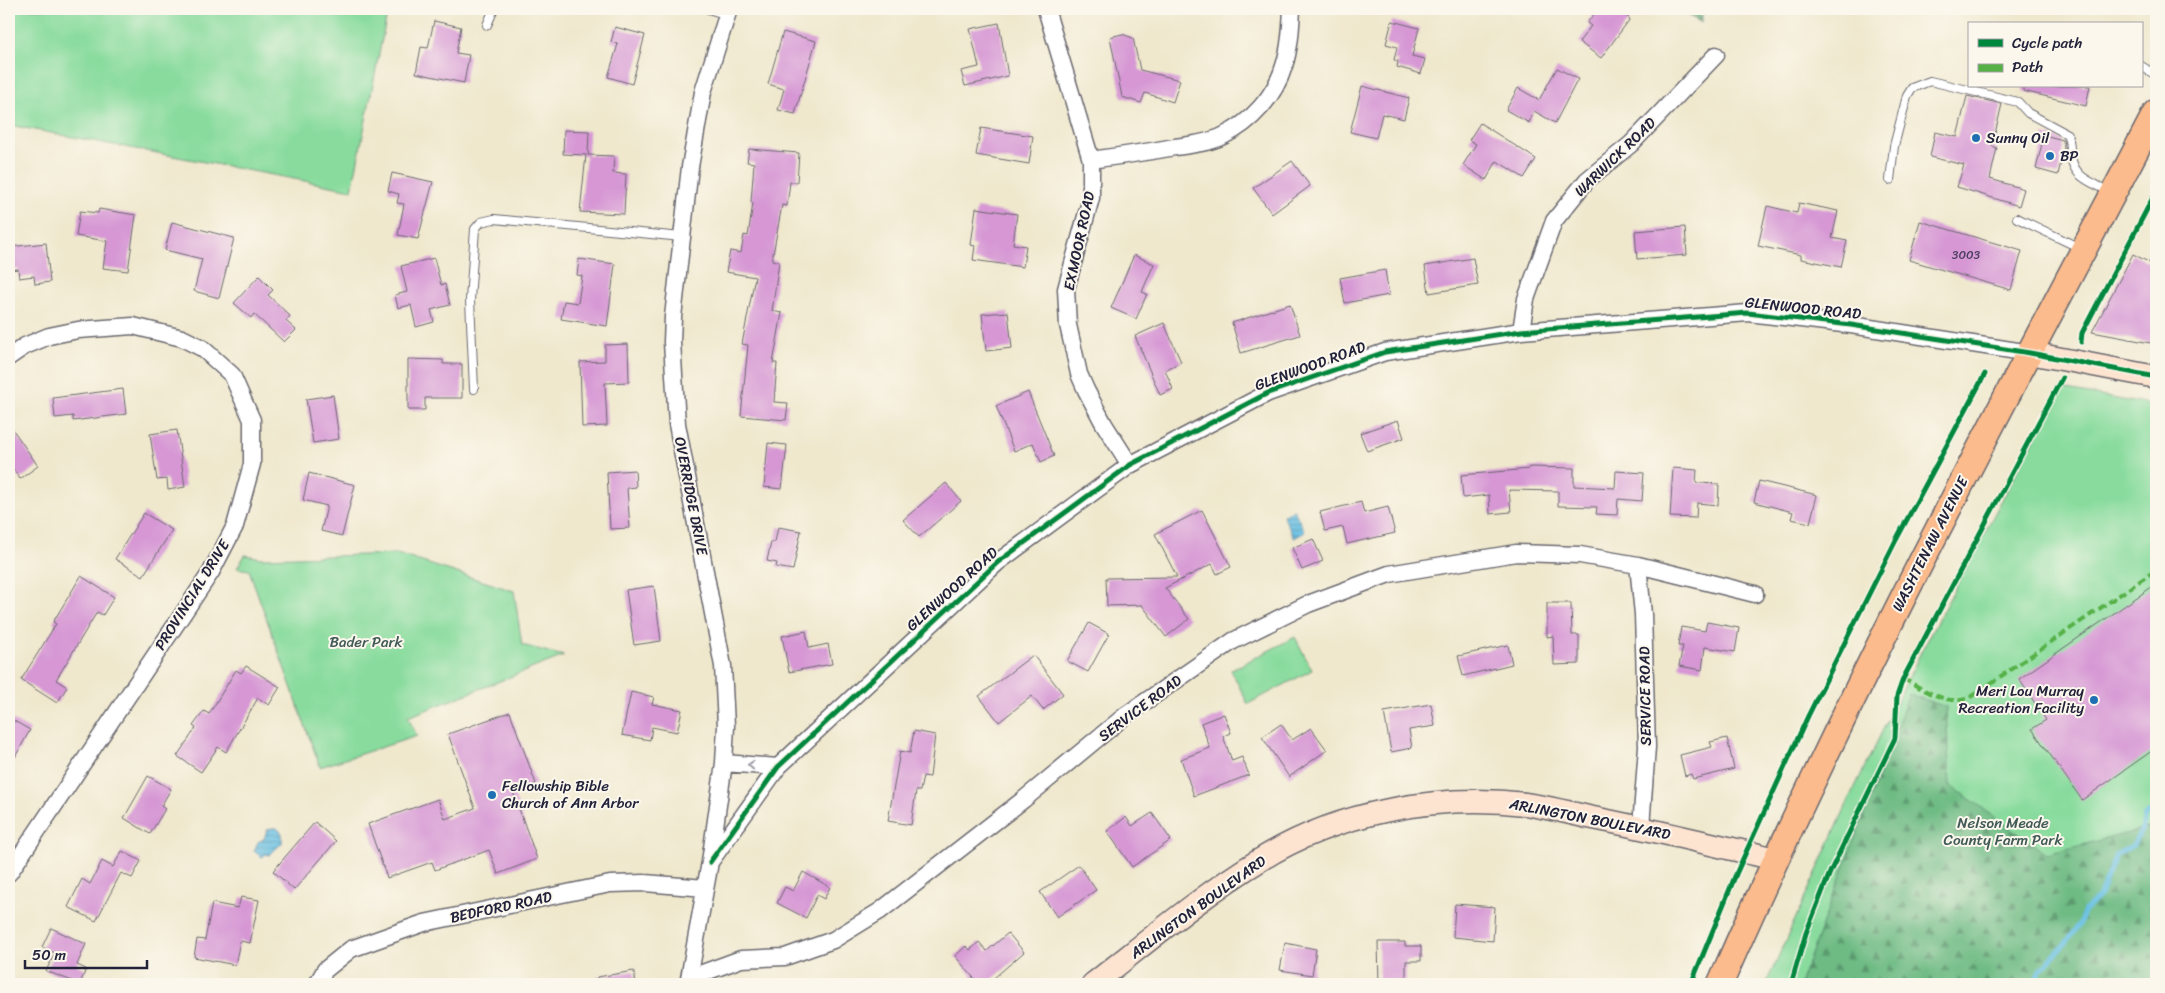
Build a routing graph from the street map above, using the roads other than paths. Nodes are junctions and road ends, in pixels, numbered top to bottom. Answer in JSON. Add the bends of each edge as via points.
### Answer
{"nodes":[{"id":1,"x":494,"y":9,"type":"edge"},
{"id":2,"x":708,"y":9,"type":"edge"},
{"id":3,"x":1046,"y":9,"type":"edge"},
{"id":4,"x":1292,"y":9,"type":"edge"},
{"id":5,"x":729,"y":12,"type":"edge"},
{"id":6,"x":488,"y":25,"type":"dead end"},
{"id":7,"x":1716,"y":55,"type":"dead end"},
{"id":8,"x":2142,"y":67,"type":"edge"},
{"id":9,"x":2156,"y":75,"type":"edge"},
{"id":10,"x":2156,"y":112,"type":"edge"},
{"id":11,"x":1091,"y":160,"type":"junction"},
{"id":12,"x":1890,"y":180,"type":"dead end"},
{"id":13,"x":2113,"y":194,"type":"junction"},
{"id":14,"x":2017,"y":218,"type":"dead end"},
{"id":15,"x":682,"y":238,"type":"junction"},
{"id":16,"x":2084,"y":250,"type":"junction"},
{"id":17,"x":1521,"y":331,"type":"junction"},
{"id":18,"x":2030,"y":353,"type":"junction"},
{"id":19,"x":9,"y":357,"type":"edge"},
{"id":20,"x":2156,"y":377,"type":"edge"},
{"id":21,"x":474,"y":389,"type":"dead end"},
{"id":22,"x":1130,"y":465,"type":"junction"},
{"id":23,"x":1638,"y":565,"type":"junction"},
{"id":24,"x":1755,"y":594,"type":"dead end"},
{"id":25,"x":724,"y":762,"type":"junction"},
{"id":26,"x":778,"y":767,"type":"junction"},
{"id":27,"x":1641,"y":827,"type":"junction"},
{"id":28,"x":1776,"y":859,"type":"junction"},
{"id":29,"x":710,"y":862,"type":"junction"},
{"id":30,"x":9,"y":873,"type":"edge"},
{"id":31,"x":705,"y":888,"type":"junction"},
{"id":32,"x":688,"y":981,"type":"edge"},
{"id":33,"x":317,"y":984,"type":"edge"},
{"id":34,"x":1093,"y":984,"type":"edge"},
{"id":35,"x":1720,"y":984,"type":"edge"}],
"edges":[{"from":1,"to":6,"type":"lane"},
{"from":2,"to":5,"type":"lane"},
{"from":3,"to":11,"type":"street","name":"EXMOOR ROAD"},
{"from":4,"to":11,"type":"street","via":[[1284,66],[1262,106],[1245,123],[1222,137],[1199,143]]},
{"from":5,"to":15,"type":"street","name":"OVERRIDGE DRIVE","via":[[703,92]]},
{"from":7,"to":17,"type":"street","name":"WARWICK ROAD","via":[[1631,144],[1587,180],[1554,221],[1526,299]]},
{"from":8,"to":9,"type":"lane"},
{"from":10,"to":13,"type":"main road","name":"WASHTENAW AVENUE"},
{"from":11,"to":22,"type":"street","name":"EXMOOR ROAD","via":[[1091,198],[1066,289],[1068,325],[1086,390]]},
{"from":12,"to":13,"type":"lane","via":[[1894,146],[1908,96],[1912,88],[1930,81],[2018,102],[2028,113],[2067,134],[2076,174]]},
{"from":13,"to":16,"type":"main road","name":"WASHTENAW AVENUE"},
{"from":14,"to":16,"type":"lane"},
{"from":15,"to":21,"type":"lane","via":[[494,218],[481,222],[475,229],[470,300]]},
{"from":15,"to":25,"type":"street","name":"OVERRIDGE DRIVE","via":[[672,342],[677,424],[723,666]]},
{"from":16,"to":18,"type":"main road","name":"WASHTENAW AVENUE"},
{"from":17,"to":18,"type":"street","name":"GLENWOOD ROAD","via":[[1748,313],[1851,325]]},
{"from":17,"to":22,"type":"street","name":"GLENWOOD ROAD","via":[[1376,355],[1268,393]]},
{"from":18,"to":20,"type":"street"},
{"from":18,"to":28,"type":"main road","name":"WASHTENAW AVENUE","via":[[1878,647]]},
{"from":19,"to":30,"type":"street","name":"PROVINCIAL DRIVE","via":[[24,346],[49,336],[96,328],[133,326],[182,338],[202,348],[232,375],[252,420],[252,464],[235,526],[211,572]]},
{"from":22,"to":26,"type":"street","name":"GLENWOOD ROAD","via":[[998,562]]},
{"from":23,"to":24,"type":"street","name":"SERVICE ROAD"},
{"from":23,"to":27,"type":"street","name":"SERVICE ROAD","via":[[1643,614],[1647,747]]},
{"from":23,"to":32,"type":"street","name":"SERVICE ROAD","via":[[1580,555],[1516,553],[1388,574],[1308,604],[1233,641],[1135,710],[880,911],[833,940],[785,957],[741,960]]},
{"from":26,"to":25,"type":"street","one_way":true},
{"from":25,"to":29,"type":"street","name":"OVERRIDGE DRIVE"},
{"from":26,"to":29,"type":"street","name":"GLENWOOD ROAD"},
{"from":27,"to":28,"type":"street","name":"ARLINGTON BOULEVARD"},
{"from":27,"to":34,"type":"street","name":"ARLINGTON BOULEVARD","via":[[1526,804],[1481,801],[1433,802],[1331,826],[1260,860],[1182,914]]},
{"from":28,"to":35,"type":"main road","name":"WASHTENAW AVENUE"},
{"from":29,"to":31,"type":"street","name":"OVERRIDGE DRIVE"},
{"from":31,"to":32,"type":"street","name":"OVERRIDGE DRIVE"},
{"from":31,"to":33,"type":"street","name":"BEDFORD ROAD","via":[[610,884],[424,923],[351,949],[325,970]]}]}
